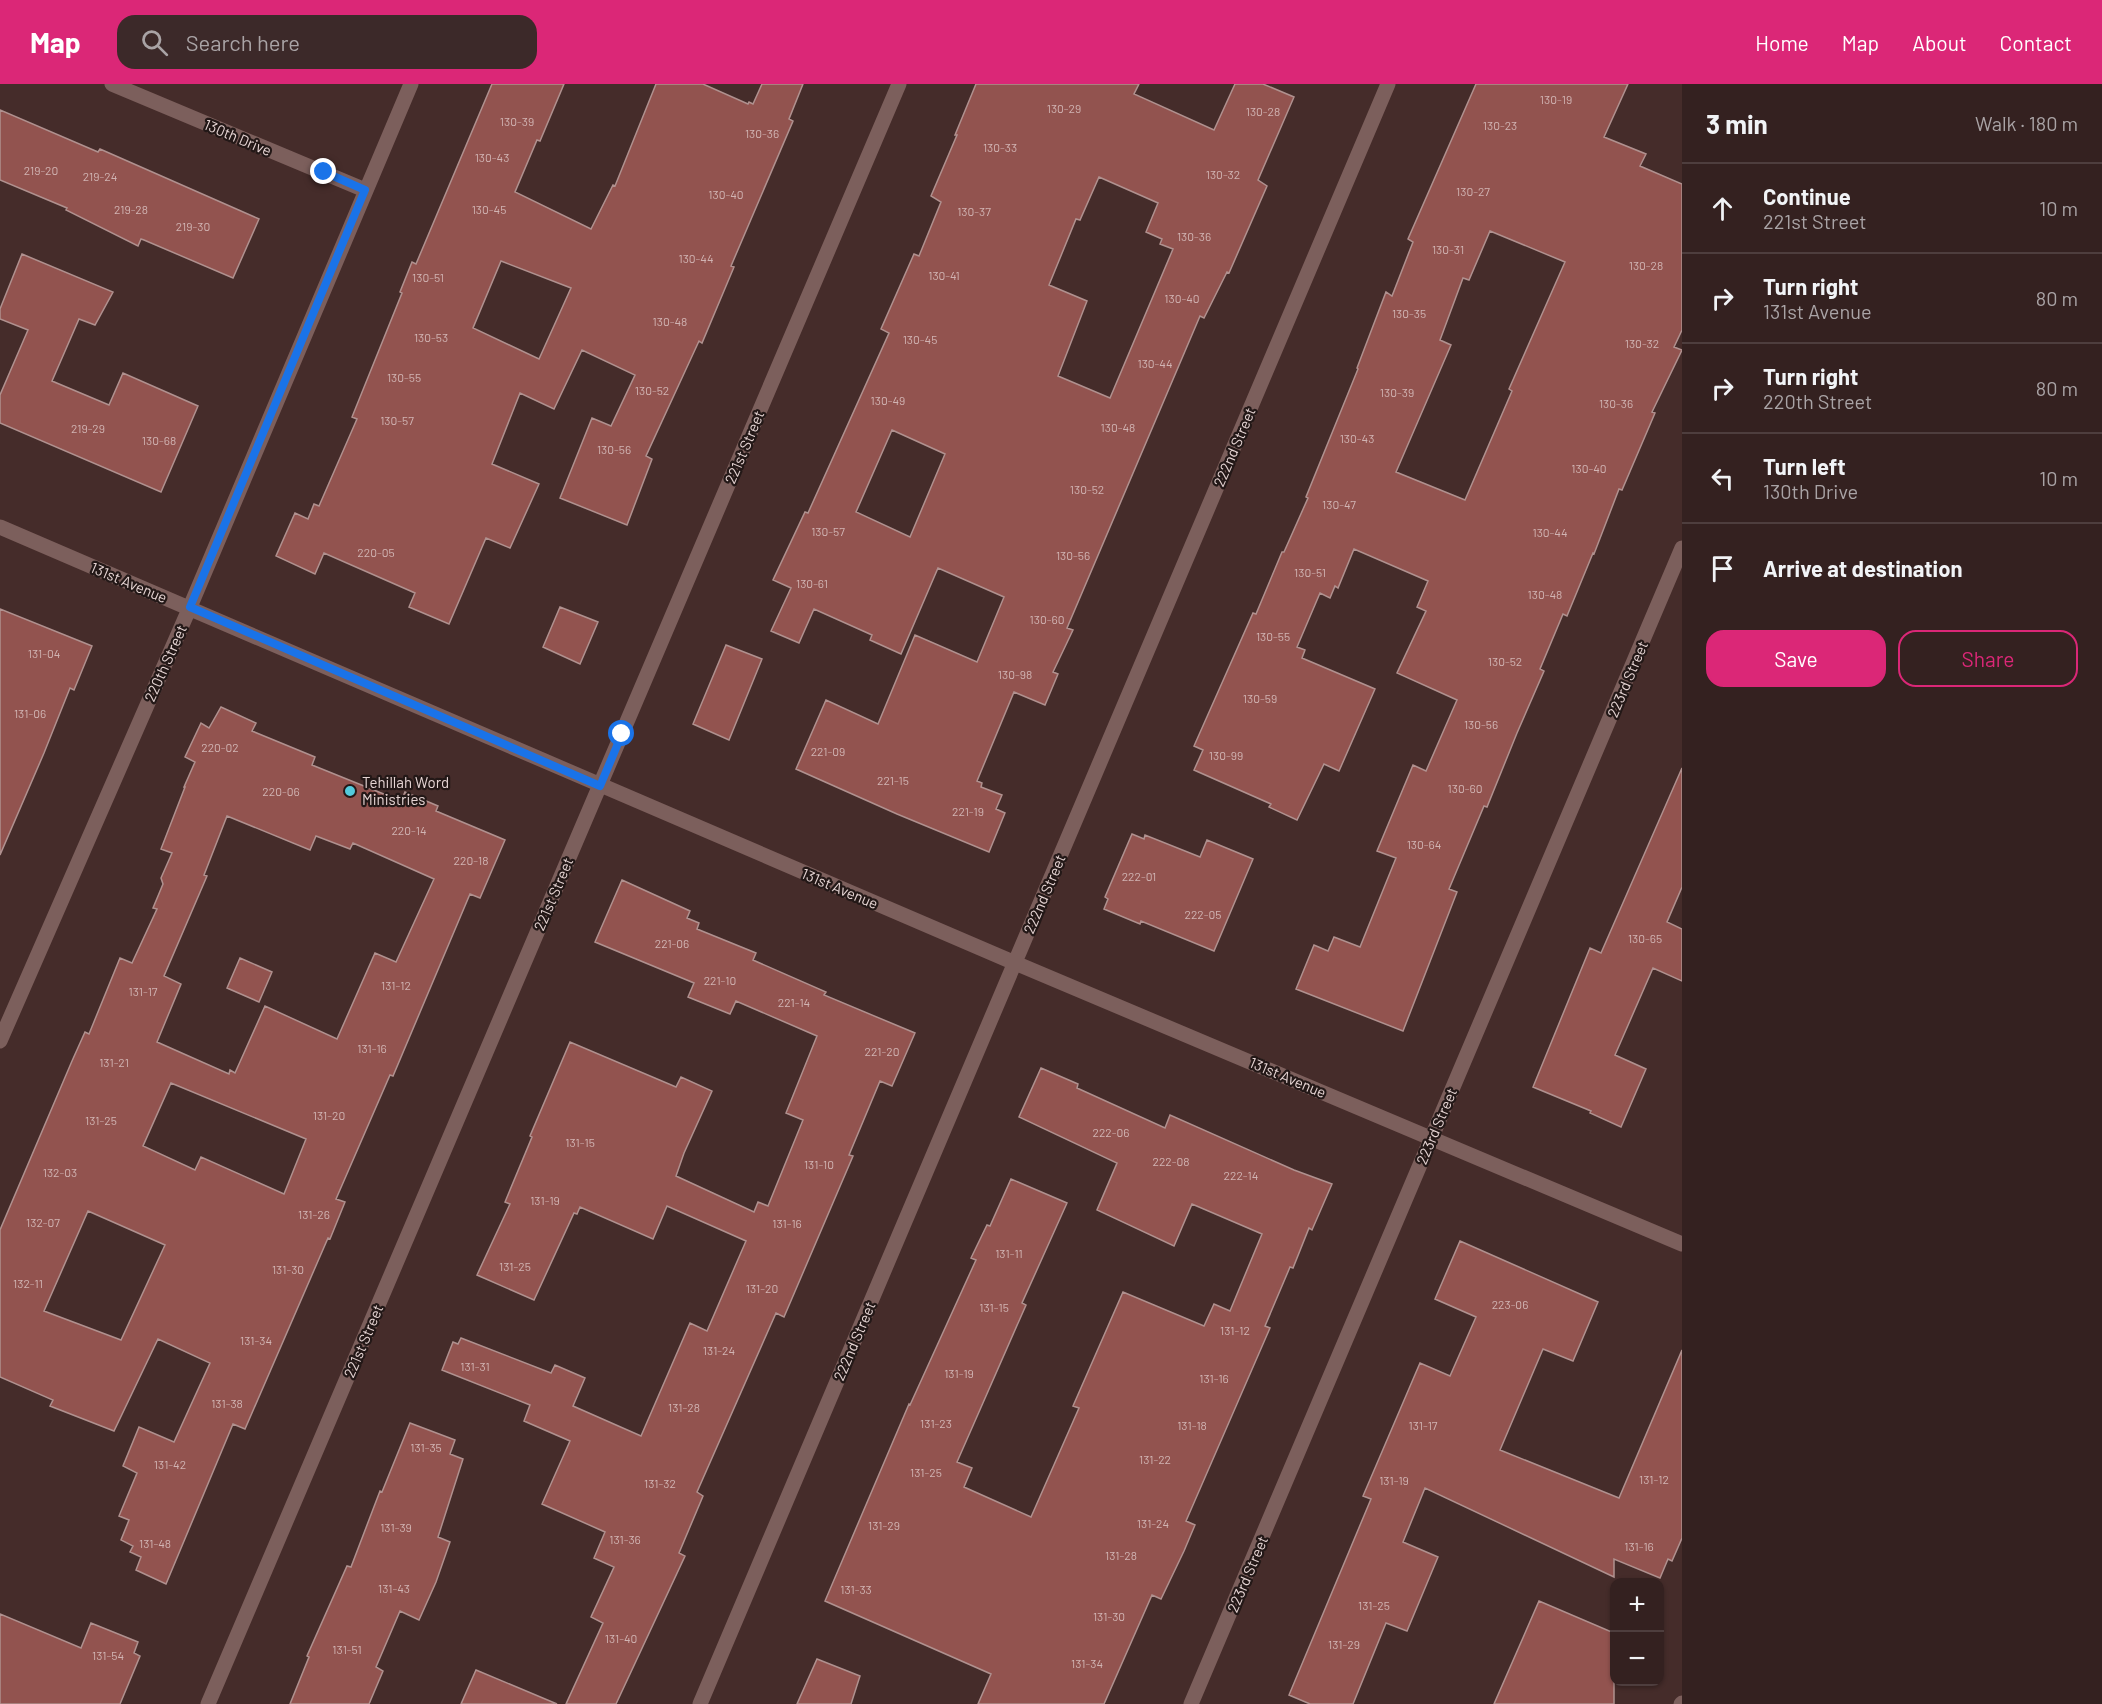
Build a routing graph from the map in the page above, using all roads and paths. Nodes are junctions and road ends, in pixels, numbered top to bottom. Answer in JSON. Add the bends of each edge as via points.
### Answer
{"nodes":[{"id":1,"x":112,"y":84,"type":"edge"},
{"id":2,"x":411,"y":84,"type":"edge"},
{"id":3,"x":898,"y":84,"type":"edge"},
{"id":4,"x":1388,"y":84,"type":"edge"},
{"id":5,"x":365,"y":190,"type":"junction"},
{"id":6,"x":0,"y":527,"type":"edge"},
{"id":7,"x":1682,"y":548,"type":"edge"},
{"id":8,"x":190,"y":607,"type":"junction"},
{"id":9,"x":600,"y":786,"type":"junction"},
{"id":10,"x":1015,"y":963,"type":"junction"},
{"id":11,"x":2,"y":1032,"type":"edge"},
{"id":12,"x":1431,"y":1137,"type":"junction"},
{"id":13,"x":1682,"y":1244,"type":"edge"},
{"id":14,"x":208,"y":1704,"type":"edge"},
{"id":15,"x":700,"y":1704,"type":"edge"},
{"id":16,"x":1191,"y":1704,"type":"edge"}],
"edges":[{"from":1,"to":5,"type":"street","name":"130th Drive"},
{"from":2,"to":5,"type":"street","name":"220th Street"},
{"from":3,"to":9,"type":"street","name":"221st Street"},
{"from":4,"to":10,"type":"street","name":"222nd Street"},
{"from":5,"to":8,"type":"street","name":"220th Street"},
{"from":6,"to":8,"type":"street","name":"131st Avenue"},
{"from":7,"to":12,"type":"street","name":"223rd Street"},
{"from":8,"to":9,"type":"street","name":"131st Avenue"},
{"from":8,"to":11,"type":"street","name":"220th Street"},
{"from":9,"to":10,"type":"street","name":"131st Avenue"},
{"from":9,"to":14,"type":"street","name":"221st Street"},
{"from":10,"to":12,"type":"street","name":"131st Avenue"},
{"from":10,"to":15,"type":"street","name":"222nd Street"},
{"from":12,"to":13,"type":"street","name":"131st Avenue"},
{"from":12,"to":16,"type":"street","name":"223rd Street"}]}
